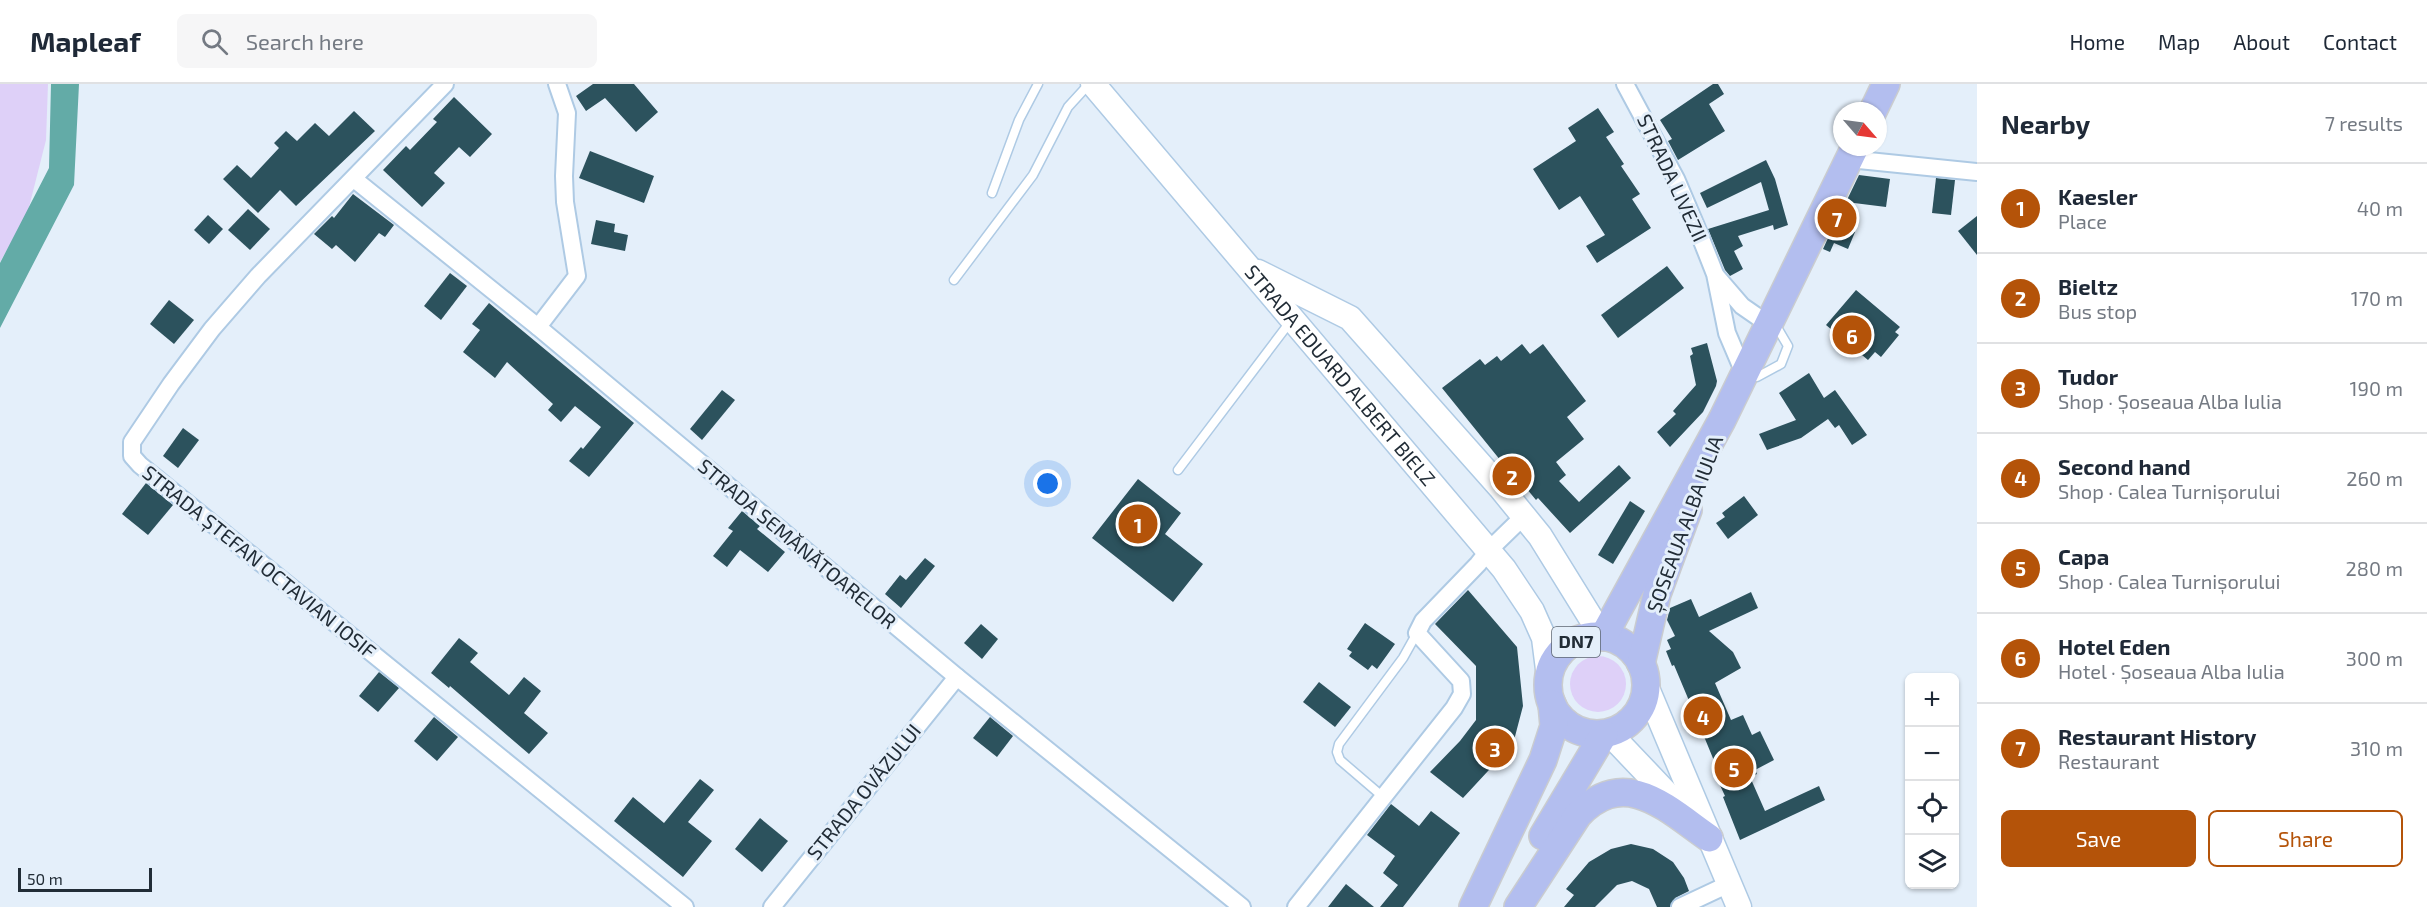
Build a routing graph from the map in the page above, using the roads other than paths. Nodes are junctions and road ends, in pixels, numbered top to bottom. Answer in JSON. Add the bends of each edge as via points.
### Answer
{"nodes":[{"id":1,"x":445,"y":84,"type":"edge"},
{"id":2,"x":557,"y":84,"type":"edge"},
{"id":3,"x":1038,"y":84,"type":"edge"},
{"id":4,"x":1090,"y":84,"type":"edge"},
{"id":5,"x":1625,"y":84,"type":"edge"},
{"id":6,"x":1886,"y":84,"type":"edge"},
{"id":7,"x":1877,"y":102,"type":"edge"},
{"id":8,"x":1851,"y":156,"type":"edge"},
{"id":9,"x":1872,"y":156,"type":"edge"},
{"id":10,"x":1977,"y":172,"type":"edge"},
{"id":11,"x":354,"y":178,"type":"junction"},
{"id":12,"x":992,"y":193,"type":"dead end"},
{"id":13,"x":1250,"y":268,"type":"junction"},
{"id":14,"x":1715,"y":274,"type":"junction"},
{"id":15,"x":954,"y":280,"type":"dead end"},
{"id":16,"x":1292,"y":320,"type":"junction"},
{"id":17,"x":1768,"y":324,"type":"junction"},
{"id":18,"x":538,"y":327,"type":"junction"},
{"id":19,"x":1744,"y":373,"type":"junction"},
{"id":20,"x":1722,"y":420,"type":"junction"},
{"id":21,"x":1178,"y":470,"type":"dead end"},
{"id":22,"x":1524,"y":516,"type":"junction"},
{"id":23,"x":1489,"y":550,"type":"junction"},
{"id":24,"x":1417,"y":633,"type":"junction"},
{"id":25,"x":1602,"y":637,"type":"junction"},
{"id":26,"x":1644,"y":675,"type":"junction"},
{"id":27,"x":1549,"y":677,"type":"junction"},
{"id":28,"x":957,"y":678,"type":"junction"},
{"id":29,"x":1552,"y":704,"type":"junction"},
{"id":30,"x":1606,"y":733,"type":"junction"},
{"id":31,"x":1382,"y":796,"type":"junction"},
{"id":32,"x":1709,"y":838,"type":"junction"},
{"id":33,"x":1729,"y":884,"type":"junction"},
{"id":34,"x":686,"y":907,"type":"edge"},
{"id":35,"x":772,"y":907,"type":"edge"},
{"id":36,"x":1242,"y":907,"type":"edge"},
{"id":37,"x":1296,"y":907,"type":"edge"},
{"id":38,"x":1473,"y":907,"type":"edge"},
{"id":39,"x":1502,"y":907,"type":"edge"},
{"id":40,"x":1518,"y":907,"type":"edge"},
{"id":41,"x":1680,"y":907,"type":"edge"},
{"id":42,"x":1739,"y":907,"type":"edge"}],
"edges":[{"from":1,"to":11,"type":"street","name":"STRADA ȘTEFAN OCTAVIAN IOSIF"},
{"from":2,"to":18,"type":"street","via":[[567,113],[565,202],[577,276]]},
{"from":3,"to":12,"type":"lane","via":[[1019,120]]},
{"from":4,"to":13,"type":"street"},
{"from":4,"to":15,"type":"lane","via":[[1068,107],[1033,175]]},
{"from":5,"to":14,"type":"street","name":"STRADA LIVEZII","via":[[1676,179]]},
{"from":6,"to":7,"type":"main road"},
{"from":8,"to":17,"type":"main road","name":"ȘOSEAUA ALBA IULIA","number":"DN7"},
{"from":9,"to":10,"type":"street"},
{"from":11,"to":18,"type":"street","name":"STRADA SEMĂNĂTOARELOR"},
{"from":11,"to":34,"type":"street","name":"STRADA ȘTEFAN OCTAVIAN IOSIF","via":[[212,329],[132,442],[132,456]]},
{"from":13,"to":16,"type":"street","name":"STRADA EDUARD ALBERT BIELZ"},
{"from":13,"to":22,"type":"street","name":"STRADA EDUARD ALBERT BIELZ","via":[[1350,318]]},
{"from":14,"to":17,"type":"street","name":"STRADA LIVEZII","via":[[1742,306]]},
{"from":14,"to":19,"type":"street","name":"STRADA LIVEZII","via":[[1727,333]]},
{"from":16,"to":21,"type":"lane"},
{"from":16,"to":23,"type":"street","name":"STRADA EDUARD ALBERT BIELZ"},
{"from":17,"to":19,"type":"main road","name":"ȘOSEAUA ALBA IULIA","number":"DN7"},
{"from":18,"to":28,"type":"street","name":"STRADA SEMĂNĂTOARELOR"},
{"from":19,"to":20,"type":"main road","name":"ȘOSEAUA ALBA IULIA","number":"DN7"},
{"from":20,"to":25,"type":"main road","name":"ȘOSEAUA ALBA IULIA","number":"DN7"},
{"from":20,"to":26,"type":"main road","name":"ȘOSEAUA ALBA IULIA","number":"DN7","via":[[1650,617]]},
{"from":22,"to":23,"type":"street"},
{"from":22,"to":25,"type":"street","name":"STRADA EDUARD ALBERT BIELZ","via":[[1553,554]]},
{"from":23,"to":24,"type":"street","via":[[1423,621]]},
{"from":23,"to":27,"type":"street","name":"STRADA EDUARD ALBERT BIELZ","via":[[1532,611],[1544,638]]},
{"from":24,"to":31,"type":"lane","via":[[1337,752],[1340,760]]},
{"from":24,"to":31,"type":"street","via":[[1461,681],[1462,694]]},
{"from":25,"to":26,"type":"main road","number":"DN7","via":[[1630,648]]},
{"from":25,"to":27,"type":"main road","number":"DN7","via":[[1581,639],[1564,650]]},
{"from":26,"to":30,"type":"main road","name":"ȘOSEAUA ALBA IULIA","number":"DN7","via":[[1636,716]]},
{"from":26,"to":32,"type":"street"},
{"from":27,"to":29,"type":"main road","number":"DN7"},
{"from":28,"to":35,"type":"street","name":"STRADA OVĂZULUI"},
{"from":28,"to":36,"type":"street","name":"STRADA SEMĂNĂTOARELOR"},
{"from":29,"to":30,"type":"main road","via":[[1573,728]]},
{"from":29,"to":38,"type":"main road","number":"DN7","via":[[1554,726],[1546,754]]},
{"from":30,"to":32,"type":"street"},
{"from":30,"to":39,"type":"main road","name":"ȘOSEAUA ALBA IULIA","number":"DN7"},
{"from":31,"to":37,"type":"street"},
{"from":32,"to":33,"type":"street"},
{"from":32,"to":40,"type":"main road","via":[[1646,796],[1628,791],[1599,798],[1578,815]]},
{"from":33,"to":41,"type":"street"},
{"from":33,"to":42,"type":"street"}]}
